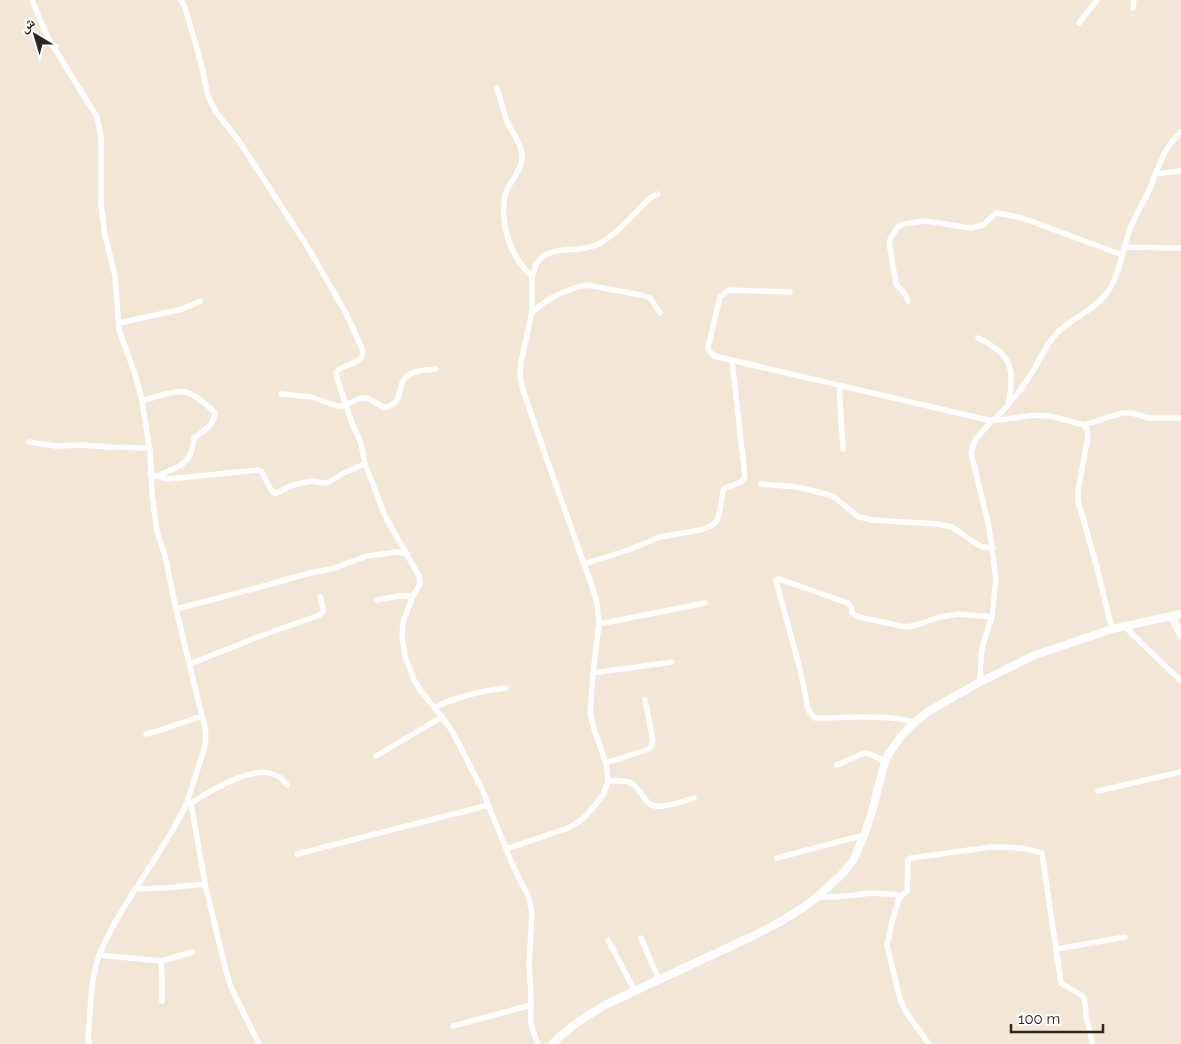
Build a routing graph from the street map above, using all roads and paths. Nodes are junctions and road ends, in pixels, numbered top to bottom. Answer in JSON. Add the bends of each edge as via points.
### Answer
{"nodes":[{"id":1,"x":32,"y":0,"type":"edge"},
{"id":2,"x":181,"y":0,"type":"edge"},
{"id":3,"x":1097,"y":0,"type":"edge"},
{"id":4,"x":1134,"y":0,"type":"edge"},
{"id":5,"x":1133,"y":8,"type":"dead end"},
{"id":6,"x":1079,"y":23,"type":"dead end"},
{"id":7,"x":497,"y":88,"type":"dead end"},
{"id":8,"x":1181,"y":132,"type":"edge"},
{"id":9,"x":1181,"y":170,"type":"edge"},
{"id":10,"x":1155,"y":174,"type":"junction"},
{"id":11,"x":658,"y":194,"type":"dead end"},
{"id":12,"x":1125,"y":247,"type":"junction"},
{"id":13,"x":1181,"y":248,"type":"edge"},
{"id":14,"x":1122,"y":255,"type":"junction"},
{"id":15,"x":532,"y":278,"type":"junction"},
{"id":16,"x":790,"y":292,"type":"dead end"},
{"id":17,"x":200,"y":301,"type":"dead end"},
{"id":18,"x":908,"y":301,"type":"dead end"},
{"id":19,"x":532,"y":312,"type":"junction"},
{"id":20,"x":660,"y":314,"type":"dead end"},
{"id":21,"x":119,"y":323,"type":"junction"},
{"id":22,"x":978,"y":338,"type":"dead end"},
{"id":23,"x":732,"y":360,"type":"junction"},
{"id":24,"x":436,"y":369,"type":"dead end"},
{"id":25,"x":839,"y":385,"type":"junction"},
{"id":26,"x":281,"y":394,"type":"dead end"},
{"id":27,"x":142,"y":401,"type":"junction"},
{"id":28,"x":345,"y":404,"type":"junction"},
{"id":29,"x":1008,"y":405,"type":"junction"},
{"id":30,"x":1181,"y":418,"type":"edge"},
{"id":31,"x":992,"y":421,"type":"junction"},
{"id":32,"x":1084,"y":425,"type":"junction"},
{"id":33,"x":29,"y":442,"type":"dead end"},
{"id":34,"x":150,"y":448,"type":"junction"},
{"id":35,"x":843,"y":449,"type":"dead end"},
{"id":36,"x":365,"y":464,"type":"junction"},
{"id":37,"x":150,"y":474,"type":"junction"},
{"id":38,"x":158,"y":476,"type":"junction"},
{"id":39,"x":762,"y":484,"type":"dead end"},
{"id":40,"x":993,"y":548,"type":"junction"},
{"id":41,"x":408,"y":554,"type":"junction"},
{"id":42,"x":584,"y":564,"type":"junction"},
{"id":43,"x":320,"y":596,"type":"dead end"},
{"id":44,"x":414,"y":596,"type":"junction"},
{"id":45,"x":377,"y":600,"type":"dead end"},
{"id":46,"x":705,"y":603,"type":"dead end"},
{"id":47,"x":176,"y":609,"type":"junction"},
{"id":48,"x":1181,"y":614,"type":"edge"},
{"id":49,"x":1171,"y":616,"type":"junction"},
{"id":50,"x":992,"y":617,"type":"junction"},
{"id":51,"x":599,"y":624,"type":"junction"},
{"id":52,"x":1124,"y":626,"type":"junction"},
{"id":53,"x":1112,"y":629,"type":"junction"},
{"id":54,"x":1181,"y":635,"type":"edge"},
{"id":55,"x":672,"y":662,"type":"dead end"},
{"id":56,"x":190,"y":664,"type":"junction"},
{"id":57,"x":593,"y":673,"type":"junction"},
{"id":58,"x":1181,"y":681,"type":"edge"},
{"id":59,"x":980,"y":682,"type":"junction"},
{"id":60,"x":506,"y":688,"type":"dead end"},
{"id":61,"x":645,"y":700,"type":"dead end"},
{"id":62,"x":435,"y":707,"type":"junction"},
{"id":63,"x":202,"y":716,"type":"junction"},
{"id":64,"x":442,"y":717,"type":"junction"},
{"id":65,"x":916,"y":722,"type":"junction"},
{"id":66,"x":146,"y":734,"type":"dead end"},
{"id":67,"x":376,"y":756,"type":"dead end"},
{"id":68,"x":885,"y":761,"type":"junction"},
{"id":69,"x":606,"y":763,"type":"junction"},
{"id":70,"x":836,"y":765,"type":"dead end"},
{"id":71,"x":1181,"y":772,"type":"edge"},
{"id":72,"x":608,"y":781,"type":"junction"},
{"id":73,"x":287,"y":785,"type":"dead end"},
{"id":74,"x":1098,"y":791,"type":"dead end"},
{"id":75,"x":694,"y":798,"type":"dead end"},
{"id":76,"x":191,"y":803,"type":"junction"},
{"id":77,"x":488,"y":804,"type":"junction"},
{"id":78,"x":185,"y":806,"type":"junction"},
{"id":79,"x":864,"y":835,"type":"junction"},
{"id":80,"x":506,"y":850,"type":"junction"},
{"id":81,"x":297,"y":854,"type":"dead end"},
{"id":82,"x":777,"y":858,"type":"dead end"},
{"id":83,"x":205,"y":884,"type":"junction"},
{"id":84,"x":135,"y":889,"type":"junction"},
{"id":85,"x":901,"y":895,"type":"junction"},
{"id":86,"x":818,"y":897,"type":"junction"},
{"id":87,"x":1125,"y":936,"type":"dead end"},
{"id":88,"x":641,"y":938,"type":"dead end"},
{"id":89,"x":608,"y":940,"type":"dead end"},
{"id":90,"x":1057,"y":949,"type":"junction"},
{"id":91,"x":193,"y":952,"type":"dead end"},
{"id":92,"x":99,"y":955,"type":"junction"},
{"id":93,"x":161,"y":961,"type":"junction"},
{"id":94,"x":659,"y":980,"type":"junction"},
{"id":95,"x":635,"y":991,"type":"junction"},
{"id":96,"x":162,"y":1001,"type":"dead end"},
{"id":97,"x":531,"y":1005,"type":"junction"},
{"id":98,"x":453,"y":1026,"type":"dead end"},
{"id":99,"x":925,"y":1043,"type":"edge"},
{"id":100,"x":89,"y":1044,"type":"edge"},
{"id":101,"x":259,"y":1044,"type":"edge"},
{"id":102,"x":538,"y":1044,"type":"edge"},
{"id":103,"x":552,"y":1044,"type":"edge"},
{"id":104,"x":1092,"y":1044,"type":"edge"}],
"edges":[{"from":1,"to":21,"type":"street","via":[[48,38],[97,117],[101,137],[101,206],[115,276]]},
{"from":2,"to":28,"type":"street","via":[[198,50],[208,96],[216,112],[239,141],[307,246],[347,315],[363,351],[358,362],[336,372]]},
{"from":3,"to":6,"type":"street"},
{"from":4,"to":5,"type":"street"},
{"from":7,"to":15,"type":"street","via":[[522,159],[503,200],[508,238]]},
{"from":8,"to":10,"type":"street","via":[[1164,152]]},
{"from":9,"to":10,"type":"street"},
{"from":10,"to":12,"type":"street"},
{"from":11,"to":15,"type":"street","via":[[605,241],[594,246],[559,250],[540,258]]},
{"from":12,"to":13,"type":"street"},
{"from":12,"to":14,"type":"street"},
{"from":14,"to":18,"type":"street","via":[[1002,213],[996,213],[983,225],[971,228],[926,222],[903,224],[890,242],[896,284]]},
{"from":14,"to":29,"type":"street","via":[[1118,271],[1102,300],[1054,336]]},
{"from":15,"to":19,"type":"street"},
{"from":16,"to":23,"type":"street","via":[[729,290],[720,297],[708,348],[714,356]]},
{"from":17,"to":21,"type":"street","via":[[183,309]]},
{"from":19,"to":20,"type":"street","via":[[557,295],[587,285],[650,298]]},
{"from":19,"to":42,"type":"street","via":[[520,377]]},
{"from":21,"to":27,"type":"street"},
{"from":22,"to":29,"type":"street","via":[[1001,351],[1007,359],[1011,370]]},
{"from":23,"to":25,"type":"street"},
{"from":23,"to":42,"type":"street","via":[[745,476],[744,480],[723,491],[716,522],[700,530],[660,537]]},
{"from":24,"to":28,"type":"street","via":[[419,371],[405,378],[396,402],[391,406],[385,408],[367,398]]},
{"from":25,"to":31,"type":"street"},
{"from":25,"to":35,"type":"street"},
{"from":26,"to":28,"type":"street","via":[[311,397],[337,406]]},
{"from":27,"to":34,"type":"street"},
{"from":27,"to":38,"type":"street","via":[[186,392],[206,404],[216,416],[208,428],[194,438],[192,450],[183,464]]},
{"from":28,"to":36,"type":"street","via":[[361,444]]},
{"from":29,"to":31,"type":"street"},
{"from":30,"to":32,"type":"street","via":[[1149,418],[1122,413]]},
{"from":31,"to":32,"type":"street","via":[[1050,416]]},
{"from":31,"to":40,"type":"street","via":[[976,437],[971,453]]},
{"from":32,"to":53,"type":"street","via":[[1088,436],[1078,501]]},
{"from":33,"to":34,"type":"street","via":[[56,446],[82,444]]},
{"from":34,"to":37,"type":"street"},
{"from":36,"to":38,"type":"street","via":[[329,482],[310,480],[275,493],[258,470],[168,479]]},
{"from":36,"to":41,"type":"street","via":[[385,516]]},
{"from":37,"to":38,"type":"street"},
{"from":37,"to":47,"type":"street","via":[[157,531]]},
{"from":39,"to":40,"type":"street","via":[[827,494],[837,498],[857,516],[871,520],[952,527],[975,544]]},
{"from":40,"to":50,"type":"street","via":[[996,579]]},
{"from":41,"to":44,"type":"street","via":[[419,576],[420,584]]},
{"from":41,"to":47,"type":"street","via":[[397,552],[367,556],[335,568]]},
{"from":42,"to":51,"type":"street","via":[[597,604]]},
{"from":43,"to":56,"type":"street","via":[[323,612],[320,615]]},
{"from":44,"to":45,"type":"street"},
{"from":44,"to":62,"type":"street","via":[[403,622],[405,656],[414,680]]},
{"from":46,"to":51,"type":"street"},
{"from":47,"to":56,"type":"street"},
{"from":48,"to":49,"type":"street"},
{"from":49,"to":52,"type":"street"},
{"from":49,"to":54,"type":"street"},
{"from":50,"to":59,"type":"street","via":[[983,644]]},
{"from":50,"to":65,"type":"street","via":[[959,614],[907,627],[858,617],[852,613],[848,603],[782,580],[776,581],[811,714],[816,718],[866,716]]},
{"from":51,"to":57,"type":"street"},
{"from":52,"to":53,"type":"street"},
{"from":52,"to":58,"type":"street"},
{"from":53,"to":59,"type":"street","via":[[1035,655]]},
{"from":55,"to":57,"type":"street"},
{"from":56,"to":63,"type":"street"},
{"from":57,"to":69,"type":"street","via":[[590,714]]},
{"from":59,"to":65,"type":"street"},
{"from":60,"to":62,"type":"street","via":[[482,691]]},
{"from":61,"to":69,"type":"street","via":[[653,741],[651,747]]},
{"from":62,"to":64,"type":"street"},
{"from":63,"to":66,"type":"street"},
{"from":63,"to":78,"type":"street","via":[[207,740]]},
{"from":64,"to":67,"type":"street"},
{"from":64,"to":77,"type":"street"},
{"from":65,"to":68,"type":"street","via":[[901,736]]},
{"from":68,"to":70,"type":"street","via":[[865,753]]},
{"from":68,"to":79,"type":"street"},
{"from":69,"to":72,"type":"street"},
{"from":71,"to":74,"type":"street"},
{"from":72,"to":75,"type":"street","via":[[631,783],[653,806]]},
{"from":72,"to":80,"type":"street","via":[[603,795],[580,821]]},
{"from":73,"to":76,"type":"street","via":[[280,777],[261,772],[235,779]]},
{"from":76,"to":78,"type":"street"},
{"from":76,"to":83,"type":"street"},
{"from":77,"to":80,"type":"street"},
{"from":77,"to":81,"type":"street"},
{"from":78,"to":84,"type":"street"},
{"from":79,"to":82,"type":"street"},
{"from":79,"to":86,"type":"street","via":[[853,861]]},
{"from":80,"to":97,"type":"street","via":[[531,903]]},
{"from":83,"to":84,"type":"street"},
{"from":83,"to":101,"type":"street","via":[[230,985]]},
{"from":84,"to":92,"type":"street"},
{"from":85,"to":86,"type":"street","via":[[872,893]]},
{"from":85,"to":90,"type":"street","via":[[907,891],[907,865],[911,858],[991,847],[1042,853]]},
{"from":85,"to":99,"type":"street","via":[[887,945],[900,999]]},
{"from":86,"to":94,"type":"street","via":[[780,922]]},
{"from":87,"to":90,"type":"street"},
{"from":88,"to":94,"type":"street"},
{"from":89,"to":95,"type":"street"},
{"from":90,"to":104,"type":"street","via":[[1061,983],[1085,1001]]},
{"from":91,"to":93,"type":"street"},
{"from":92,"to":93,"type":"street"},
{"from":92,"to":100,"type":"street","via":[[94,971]]},
{"from":93,"to":96,"type":"street"},
{"from":94,"to":95,"type":"street"},
{"from":95,"to":103,"type":"street","via":[[588,1015]]},
{"from":97,"to":98,"type":"street"},
{"from":97,"to":102,"type":"street","via":[[531,1025]]}]}
